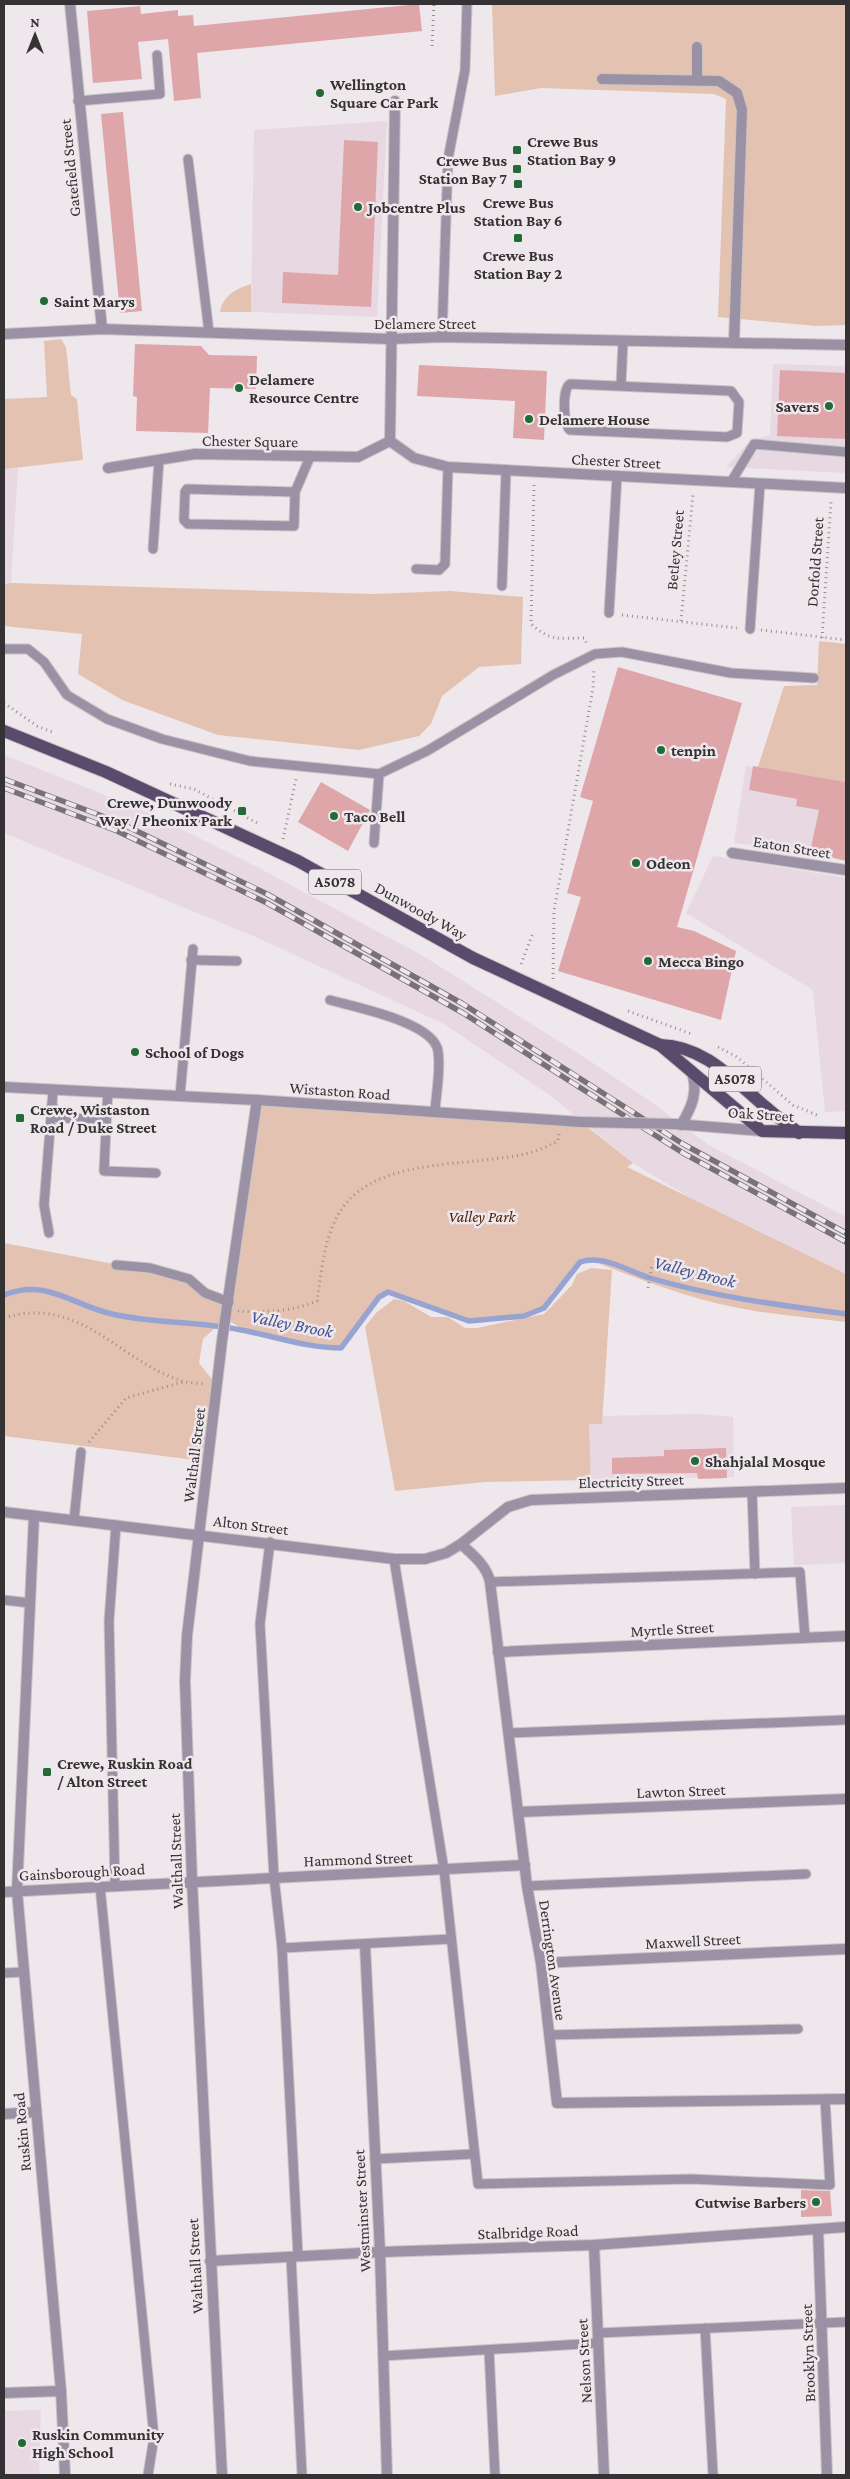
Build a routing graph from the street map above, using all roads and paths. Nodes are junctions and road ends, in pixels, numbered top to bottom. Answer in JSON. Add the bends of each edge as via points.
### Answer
{"nodes":[{"id":1,"x":70,"y":4,"type":"edge"},
{"id":2,"x":434,"y":4,"type":"edge"},
{"id":3,"x":467,"y":4,"type":"edge"},
{"id":4,"x":432,"y":46,"type":"dead end"},
{"id":5,"x":697,"y":47,"type":"dead end"},
{"id":6,"x":157,"y":55,"type":"dead end"},
{"id":7,"x":602,"y":79,"type":"dead end"},
{"id":8,"x":697,"y":80,"type":"junction"},
{"id":9,"x":78,"y":101,"type":"junction"},
{"id":10,"x":395,"y":101,"type":"dead end"},
{"id":11,"x":188,"y":159,"type":"dead end"},
{"id":12,"x":102,"y":329,"type":"junction"},
{"id":13,"x":209,"y":332,"type":"junction"},
{"id":14,"x":4,"y":334,"type":"edge"},
{"id":15,"x":442,"y":337,"type":"junction"},
{"id":16,"x":390,"y":339,"type":"junction"},
{"id":17,"x":623,"y":341,"type":"junction"},
{"id":18,"x":734,"y":343,"type":"junction"},
{"id":19,"x":846,"y":345,"type":"edge"},
{"id":20,"x":621,"y":385,"type":"junction"},
{"id":21,"x":390,"y":441,"type":"junction"},
{"id":22,"x":846,"y":452,"type":"edge"},
{"id":23,"x":310,"y":457,"type":"junction"},
{"id":24,"x":159,"y":460,"type":"junction"},
{"id":25,"x":448,"y":467,"type":"junction"},
{"id":26,"x":108,"y":468,"type":"dead end"},
{"id":27,"x":506,"y":470,"type":"junction"},
{"id":28,"x":534,"y":472,"type":"junction"},
{"id":29,"x":617,"y":476,"type":"junction"},
{"id":30,"x":694,"y":480,"type":"junction"},
{"id":31,"x":731,"y":482,"type":"junction"},
{"id":32,"x":760,"y":484,"type":"junction"},
{"id":33,"x":832,"y":488,"type":"junction"},
{"id":34,"x":846,"y":488,"type":"edge"},
{"id":35,"x":295,"y":492,"type":"junction"},
{"id":36,"x":153,"y":549,"type":"dead end"},
{"id":37,"x":416,"y":569,"type":"dead end"},
{"id":38,"x":502,"y":586,"type":"dead end"},
{"id":39,"x":609,"y":613,"type":"joint"},
{"id":40,"x":681,"y":621,"type":"junction"},
{"id":41,"x":750,"y":629,"type":"junction"},
{"id":42,"x":822,"y":638,"type":"junction"},
{"id":43,"x":846,"y":640,"type":"edge"},
{"id":44,"x":4,"y":649,"type":"edge"},
{"id":45,"x":592,"y":656,"type":"junction"},
{"id":46,"x":814,"y":678,"type":"dead end"},
{"id":47,"x":4,"y":731,"type":"edge"},
{"id":48,"x":299,"y":766,"type":"junction"},
{"id":49,"x":379,"y":774,"type":"junction"},
{"id":50,"x":283,"y":839,"type":"dead end"},
{"id":51,"x":374,"y":842,"type":"dead end"},
{"id":52,"x":732,"y":853,"type":"dead end"},
{"id":53,"x":846,"y":870,"type":"edge"},
{"id":54,"x":533,"y":933,"type":"dead end"},
{"id":55,"x":192,"y":949,"type":"dead end"},
{"id":56,"x":191,"y":960,"type":"junction"},
{"id":57,"x":237,"y":961,"type":"dead end"},
{"id":58,"x":521,"y":965,"type":"dead end"},
{"id":59,"x":551,"y":995,"type":"junction"},
{"id":60,"x":330,"y":1000,"type":"dead end"},
{"id":61,"x":660,"y":1045,"type":"junction"},
{"id":62,"x":691,"y":1070,"type":"junction"},
{"id":63,"x":4,"y":1088,"type":"edge"},
{"id":64,"x":53,"y":1090,"type":"junction"},
{"id":65,"x":108,"y":1093,"type":"junction"},
{"id":66,"x":180,"y":1096,"type":"junction"},
{"id":67,"x":257,"y":1100,"type":"junction"},
{"id":68,"x":52,"y":1104,"type":"junction"},
{"id":69,"x":107,"y":1107,"type":"junction"},
{"id":70,"x":436,"y":1112,"type":"junction"},
{"id":71,"x":560,"y":1120,"type":"junction"},
{"id":72,"x":678,"y":1125,"type":"junction"},
{"id":73,"x":762,"y":1131,"type":"junction"},
{"id":74,"x":799,"y":1133,"type":"junction"},
{"id":75,"x":846,"y":1133,"type":"edge"},
{"id":76,"x":156,"y":1173,"type":"dead end"},
{"id":77,"x":49,"y":1233,"type":"dead end"},
{"id":78,"x":652,"y":1264,"type":"dead end"},
{"id":79,"x":116,"y":1265,"type":"dead end"},
{"id":80,"x":648,"y":1288,"type":"dead end"},
{"id":81,"x":228,"y":1310,"type":"junction"},
{"id":82,"x":4,"y":1318,"type":"edge"},
{"id":83,"x":184,"y":1382,"type":"junction"},
{"id":84,"x":217,"y":1386,"type":"junction"},
{"id":85,"x":80,"y":1452,"type":"joint"},
{"id":86,"x":846,"y":1488,"type":"edge"},
{"id":87,"x":752,"y":1492,"type":"junction"},
{"id":88,"x":4,"y":1512,"type":"edge"},
{"id":89,"x":34,"y":1516,"type":"junction"},
{"id":90,"x":74,"y":1520,"type":"junction"},
{"id":91,"x":116,"y":1525,"type":"junction"},
{"id":92,"x":199,"y":1534,"type":"junction"},
{"id":93,"x":270,"y":1542,"type":"junction"},
{"id":94,"x":461,"y":1544,"type":"junction"},
{"id":95,"x":394,"y":1559,"type":"junction"},
{"id":96,"x":755,"y":1574,"type":"junction"},
{"id":97,"x":490,"y":1582,"type":"junction"},
{"id":98,"x":4,"y":1600,"type":"edge"},
{"id":99,"x":30,"y":1603,"type":"junction"},
{"id":100,"x":846,"y":1636,"type":"edge"},
{"id":101,"x":805,"y":1638,"type":"junction"},
{"id":102,"x":498,"y":1652,"type":"junction"},
{"id":103,"x":844,"y":1720,"type":"dead end"},
{"id":104,"x":509,"y":1733,"type":"junction"},
{"id":105,"x":846,"y":1799,"type":"edge"},
{"id":106,"x":518,"y":1812,"type":"junction"},
{"id":107,"x":525,"y":1865,"type":"junction"},
{"id":108,"x":444,"y":1870,"type":"junction"},
{"id":109,"x":806,"y":1874,"type":"dead end"},
{"id":110,"x":274,"y":1878,"type":"junction"},
{"id":111,"x":192,"y":1881,"type":"junction"},
{"id":112,"x":116,"y":1884,"type":"junction"},
{"id":113,"x":100,"y":1886,"type":"junction"},
{"id":114,"x":527,"y":1886,"type":"junction"},
{"id":115,"x":17,"y":1891,"type":"junction"},
{"id":116,"x":4,"y":1892,"type":"edge"},
{"id":117,"x":451,"y":1939,"type":"junction"},
{"id":118,"x":364,"y":1944,"type":"junction"},
{"id":119,"x":282,"y":1948,"type":"junction"},
{"id":120,"x":846,"y":1949,"type":"edge"},
{"id":121,"x":541,"y":1963,"type":"junction"},
{"id":122,"x":24,"y":1972,"type":"junction"},
{"id":123,"x":4,"y":1973,"type":"edge"},
{"id":124,"x":798,"y":2029,"type":"dead end"},
{"id":125,"x":549,"y":2035,"type":"junction"},
{"id":126,"x":846,"y":2099,"type":"edge"},
{"id":127,"x":825,"y":2100,"type":"junction"},
{"id":128,"x":35,"y":2112,"type":"junction"},
{"id":129,"x":4,"y":2114,"type":"edge"},
{"id":130,"x":474,"y":2154,"type":"junction"},
{"id":131,"x":375,"y":2159,"type":"junction"},
{"id":132,"x":846,"y":2227,"type":"edge"},
{"id":133,"x":818,"y":2229,"type":"junction"},
{"id":134,"x":594,"y":2245,"type":"junction"},
{"id":135,"x":380,"y":2252,"type":"junction"},
{"id":136,"x":295,"y":2256,"type":"junction"},
{"id":137,"x":210,"y":2261,"type":"junction"},
{"id":138,"x":846,"y":2322,"type":"edge"},
{"id":139,"x":822,"y":2323,"type":"junction"},
{"id":140,"x":705,"y":2328,"type":"junction"},
{"id":141,"x":598,"y":2338,"type":"junction"},
{"id":142,"x":489,"y":2350,"type":"junction"},
{"id":143,"x":383,"y":2356,"type":"junction"},
{"id":144,"x":60,"y":2391,"type":"junction"},
{"id":145,"x":4,"y":2393,"type":"edge"},
{"id":146,"x":64,"y":2475,"type":"edge"},
{"id":147,"x":148,"y":2475,"type":"edge"},
{"id":148,"x":222,"y":2475,"type":"edge"},
{"id":149,"x":302,"y":2475,"type":"edge"},
{"id":150,"x":387,"y":2475,"type":"edge"},
{"id":151,"x":495,"y":2475,"type":"edge"},
{"id":152,"x":604,"y":2475,"type":"edge"},
{"id":153,"x":713,"y":2475,"type":"edge"},
{"id":154,"x":827,"y":2475,"type":"edge"}],
"edges":[{"from":1,"to":9,"type":"street","name":"Gatefield Street"},
{"from":2,"to":4,"type":"path"},
{"from":3,"to":15,"type":"lane","via":[[465,70],[448,159]]},
{"from":5,"to":8,"type":"street"},
{"from":6,"to":9,"type":"lane","via":[[160,94]]},
{"from":7,"to":8,"type":"street"},
{"from":8,"to":18,"type":"street","via":[[719,81],[737,93],[742,110]]},
{"from":9,"to":12,"type":"street","name":"Gatefield Street"},
{"from":10,"to":16,"type":"street"},
{"from":11,"to":13,"type":"lane"},
{"from":12,"to":13,"type":"street","name":"Delamere Street"},
{"from":12,"to":14,"type":"street","name":"Delamere Street"},
{"from":13,"to":16,"type":"street","name":"Delamere Street"},
{"from":15,"to":16,"type":"street","name":"Delamere Street"},
{"from":15,"to":17,"type":"street","name":"Delamere Street"},
{"from":16,"to":21,"type":"street"},
{"from":17,"to":18,"type":"street","name":"Delamere Street"},
{"from":17,"to":20,"type":"lane"},
{"from":18,"to":19,"type":"street","name":"Delamere Street"},
{"from":20,"to":20,"type":"lane","via":[[731,391],[739,402],[737,433],[726,437],[567,428],[566,387],[570,384]]},
{"from":21,"to":23,"type":"street","name":"Chester Square","via":[[358,457]]},
{"from":21,"to":25,"type":"street","name":"Chester Street","via":[[414,458]]},
{"from":22,"to":31,"type":"lane","via":[[754,444]]},
{"from":23,"to":24,"type":"street","name":"Chester Square","via":[[195,454]]},
{"from":23,"to":35,"type":"lane"},
{"from":24,"to":26,"type":"street","name":"Chester Square"},
{"from":24,"to":36,"type":"lane"},
{"from":25,"to":27,"type":"street","name":"Chester Street"},
{"from":25,"to":37,"type":"lane","via":[[445,564],[439,570]]},
{"from":27,"to":28,"type":"street","name":"Chester Street"},
{"from":27,"to":38,"type":"lane"},
{"from":28,"to":29,"type":"street","name":"Chester Street"},
{"from":28,"to":45,"type":"path","via":[[531,624],[543,635],[584,638]]},
{"from":29,"to":30,"type":"street","name":"Chester Street"},
{"from":29,"to":39,"type":"lane"},
{"from":30,"to":31,"type":"street","name":"Chester Street"},
{"from":30,"to":40,"type":"path","name":"Betley Street"},
{"from":31,"to":32,"type":"street","name":"Chester Street"},
{"from":32,"to":33,"type":"street","name":"Chester Street"},
{"from":32,"to":41,"type":"lane"},
{"from":33,"to":34,"type":"street","name":"Chester Street"},
{"from":33,"to":42,"type":"path","name":"Dorfold Street"},
{"from":35,"to":35,"type":"lane","via":[[295,522],[289,528],[188,524],[184,520],[187,489]]},
{"from":39,"to":40,"type":"path"},
{"from":40,"to":41,"type":"path"},
{"from":41,"to":42,"type":"path"},
{"from":42,"to":43,"type":"path"},
{"from":44,"to":48,"type":"lane","via":[[28,649],[44,662],[67,695],[107,719],[162,739],[250,761]]},
{"from":45,"to":46,"type":"lane","via":[[622,652],[731,673]]},
{"from":45,"to":49,"type":"lane","via":[[553,675],[427,751]]},
{"from":45,"to":59,"type":"path","via":[[594,688],[554,911]]},
{"from":47,"to":59,"type":"main road","name":"Dunwoody Way","number":"A5078","via":[[106,772],[298,861],[473,958]]},
{"from":48,"to":49,"type":"lane"},
{"from":48,"to":50,"type":"path"},
{"from":49,"to":51,"type":"lane"},
{"from":52,"to":53,"type":"street","name":"Eaton Street"},
{"from":54,"to":58,"type":"path"},
{"from":55,"to":56,"type":"lane"},
{"from":56,"to":57,"type":"lane"},
{"from":56,"to":66,"type":"lane"},
{"from":59,"to":61,"type":"main road","name":"Dunwoody Way","number":"A5078"},
{"from":60,"to":70,"type":"lane","via":[[405,1022],[431,1038],[438,1049]]},
{"from":61,"to":62,"type":"main road","name":"Dunwoody Way","number":"A5078"},
{"from":61,"to":74,"type":"main road","name":"Dunwoody Way","number":"A5078","via":[[676,1045],[715,1064]]},
{"from":62,"to":72,"type":"street","number":"A5078","via":[[696,1081],[695,1097]]},
{"from":62,"to":73,"type":"main road","name":"Dunwoody Way","number":"A5078"},
{"from":63,"to":64,"type":"street","name":"Wistaston Road"},
{"from":64,"to":65,"type":"street","name":"Wistaston Road"},
{"from":64,"to":68,"type":"lane"},
{"from":65,"to":66,"type":"street","name":"Wistaston Road"},
{"from":65,"to":69,"type":"lane"},
{"from":66,"to":67,"type":"street","name":"Wistaston Road"},
{"from":67,"to":70,"type":"street","name":"Wistaston Road"},
{"from":67,"to":81,"type":"street","name":"Walthall Street"},
{"from":68,"to":69,"type":"lane","via":[[58,1118],[98,1119]]},
{"from":68,"to":77,"type":"lane","via":[[44,1206]]},
{"from":69,"to":76,"type":"lane","via":[[104,1171]]},
{"from":70,"to":71,"type":"street","name":"Wistaston Road"},
{"from":71,"to":72,"type":"street","name":"Wistaston Road","bridge":true},
{"from":71,"to":81,"type":"path","via":[[558,1141],[523,1156],[407,1170],[362,1188],[334,1221],[317,1301],[309,1305],[253,1312]]},
{"from":72,"to":73,"type":"street","name":"Oak Street"},
{"from":73,"to":74,"type":"main road","name":"Oak Street"},
{"from":74,"to":75,"type":"main road","name":"Oak Street"},
{"from":78,"to":80,"type":"path"},
{"from":79,"to":81,"type":"lane","via":[[150,1268],[189,1279]]},
{"from":81,"to":84,"type":"street","name":"Walthall Street"},
{"from":82,"to":83,"type":"path","via":[[31,1312],[66,1318],[89,1327],[163,1373]]},
{"from":83,"to":84,"type":"path"},
{"from":83,"to":85,"type":"path","via":[[126,1398]]},
{"from":84,"to":92,"type":"street","name":"Walthall Street"},
{"from":85,"to":90,"type":"lane"},
{"from":86,"to":87,"type":"street","name":"Electricity Street"},
{"from":87,"to":94,"type":"street","name":"Electricity Street","via":[[531,1500],[508,1507]]},
{"from":87,"to":96,"type":"lane"},
{"from":88,"to":89,"type":"street","name":"Alton Street"},
{"from":89,"to":90,"type":"street","name":"Alton Street"},
{"from":89,"to":99,"type":"street","name":"Ruskin Road"},
{"from":90,"to":91,"type":"street","name":"Alton Street"},
{"from":91,"to":92,"type":"street","name":"Alton Street"},
{"from":91,"to":112,"type":"lane","via":[[109,1621]]},
{"from":92,"to":93,"type":"street","name":"Alton Street"},
{"from":92,"to":111,"type":"street","name":"Walthall Street","via":[[185,1681]]},
{"from":93,"to":95,"type":"street","name":"Alton Street"},
{"from":93,"to":110,"type":"lane","via":[[260,1624]]},
{"from":94,"to":95,"type":"street","name":"Alton Street","via":[[446,1553],[425,1559]]},
{"from":94,"to":97,"type":"street","name":"Derrington Avenue","via":[[478,1560]]},
{"from":95,"to":108,"type":"lane"},
{"from":96,"to":97,"type":"lane"},
{"from":96,"to":101,"type":"lane","via":[[800,1572]]},
{"from":97,"to":102,"type":"street","name":"Derrington Avenue"},
{"from":98,"to":99,"type":"lane"},
{"from":99,"to":115,"type":"street","name":"Ruskin Road"},
{"from":100,"to":101,"type":"street","name":"Myrtle Street"},
{"from":101,"to":102,"type":"street","name":"Myrtle Street"},
{"from":102,"to":104,"type":"street","name":"Derrington Avenue"},
{"from":103,"to":104,"type":"lane"},
{"from":104,"to":106,"type":"street","name":"Derrington Avenue"},
{"from":105,"to":106,"type":"street","name":"Lawton Street"},
{"from":106,"to":107,"type":"street","name":"Derrington Avenue"},
{"from":107,"to":108,"type":"street","name":"Hammond Street"},
{"from":107,"to":114,"type":"street","name":"Derrington Avenue"},
{"from":108,"to":110,"type":"street","name":"Hammond Street"},
{"from":108,"to":117,"type":"lane"},
{"from":109,"to":114,"type":"lane"},
{"from":110,"to":111,"type":"street","name":"Hammond Street"},
{"from":110,"to":119,"type":"lane"},
{"from":111,"to":112,"type":"street","name":"Gainsborough Road"},
{"from":111,"to":137,"type":"street","name":"Walthall Street"},
{"from":112,"to":113,"type":"street","name":"Gainsborough Road"},
{"from":113,"to":115,"type":"street","name":"Gainsborough Road"},
{"from":113,"to":147,"type":"lane","via":[[154,2437]]},
{"from":114,"to":121,"type":"street","name":"Derrington Avenue"},
{"from":115,"to":116,"type":"street","name":"Gainsborough Road"},
{"from":115,"to":122,"type":"street","name":"Ruskin Road"},
{"from":117,"to":118,"type":"lane"},
{"from":117,"to":130,"type":"lane"},
{"from":118,"to":119,"type":"lane"},
{"from":118,"to":131,"type":"street","name":"Westminster Street"},
{"from":119,"to":136,"type":"lane"},
{"from":120,"to":121,"type":"street","name":"Maxwell Street"},
{"from":121,"to":125,"type":"street","name":"Derrington Avenue"},
{"from":122,"to":123,"type":"lane"},
{"from":122,"to":128,"type":"street","name":"Ruskin Road"},
{"from":124,"to":125,"type":"lane"},
{"from":125,"to":127,"type":"street","name":"Derrington Avenue","via":[[557,2103]]},
{"from":126,"to":127,"type":"street","name":"Derrington Avenue"},
{"from":127,"to":130,"type":"lane","via":[[830,2185],[690,2179],[478,2184]]},
{"from":128,"to":129,"type":"street"},
{"from":128,"to":144,"type":"street","name":"Ruskin Road"},
{"from":130,"to":131,"type":"lane"},
{"from":131,"to":135,"type":"street","name":"Westminster Street"},
{"from":132,"to":133,"type":"street","name":"Stalbridge Road"},
{"from":133,"to":134,"type":"street","name":"Stalbridge Road"},
{"from":133,"to":139,"type":"street","name":"Brooklyn Street"},
{"from":134,"to":135,"type":"street","name":"Stalbridge Road"},
{"from":134,"to":141,"type":"street","name":"Nelson Street"},
{"from":135,"to":136,"type":"street","name":"Stalbridge Road"},
{"from":135,"to":143,"type":"street","name":"Westminster Street"},
{"from":136,"to":137,"type":"street","name":"Stalbridge Road"},
{"from":136,"to":149,"type":"lane"},
{"from":137,"to":148,"type":"street","name":"Walthall Street"},
{"from":138,"to":139,"type":"lane"},
{"from":139,"to":140,"type":"lane"},
{"from":139,"to":154,"type":"street","name":"Brooklyn Street"},
{"from":140,"to":141,"type":"lane"},
{"from":140,"to":153,"type":"lane"},
{"from":141,"to":142,"type":"lane"},
{"from":141,"to":152,"type":"street","name":"Nelson Street"},
{"from":142,"to":143,"type":"lane"},
{"from":142,"to":151,"type":"lane"},
{"from":143,"to":150,"type":"street","name":"Westminster Street"},
{"from":144,"to":145,"type":"street"},
{"from":144,"to":146,"type":"street","name":"Ruskin Road"}]}
